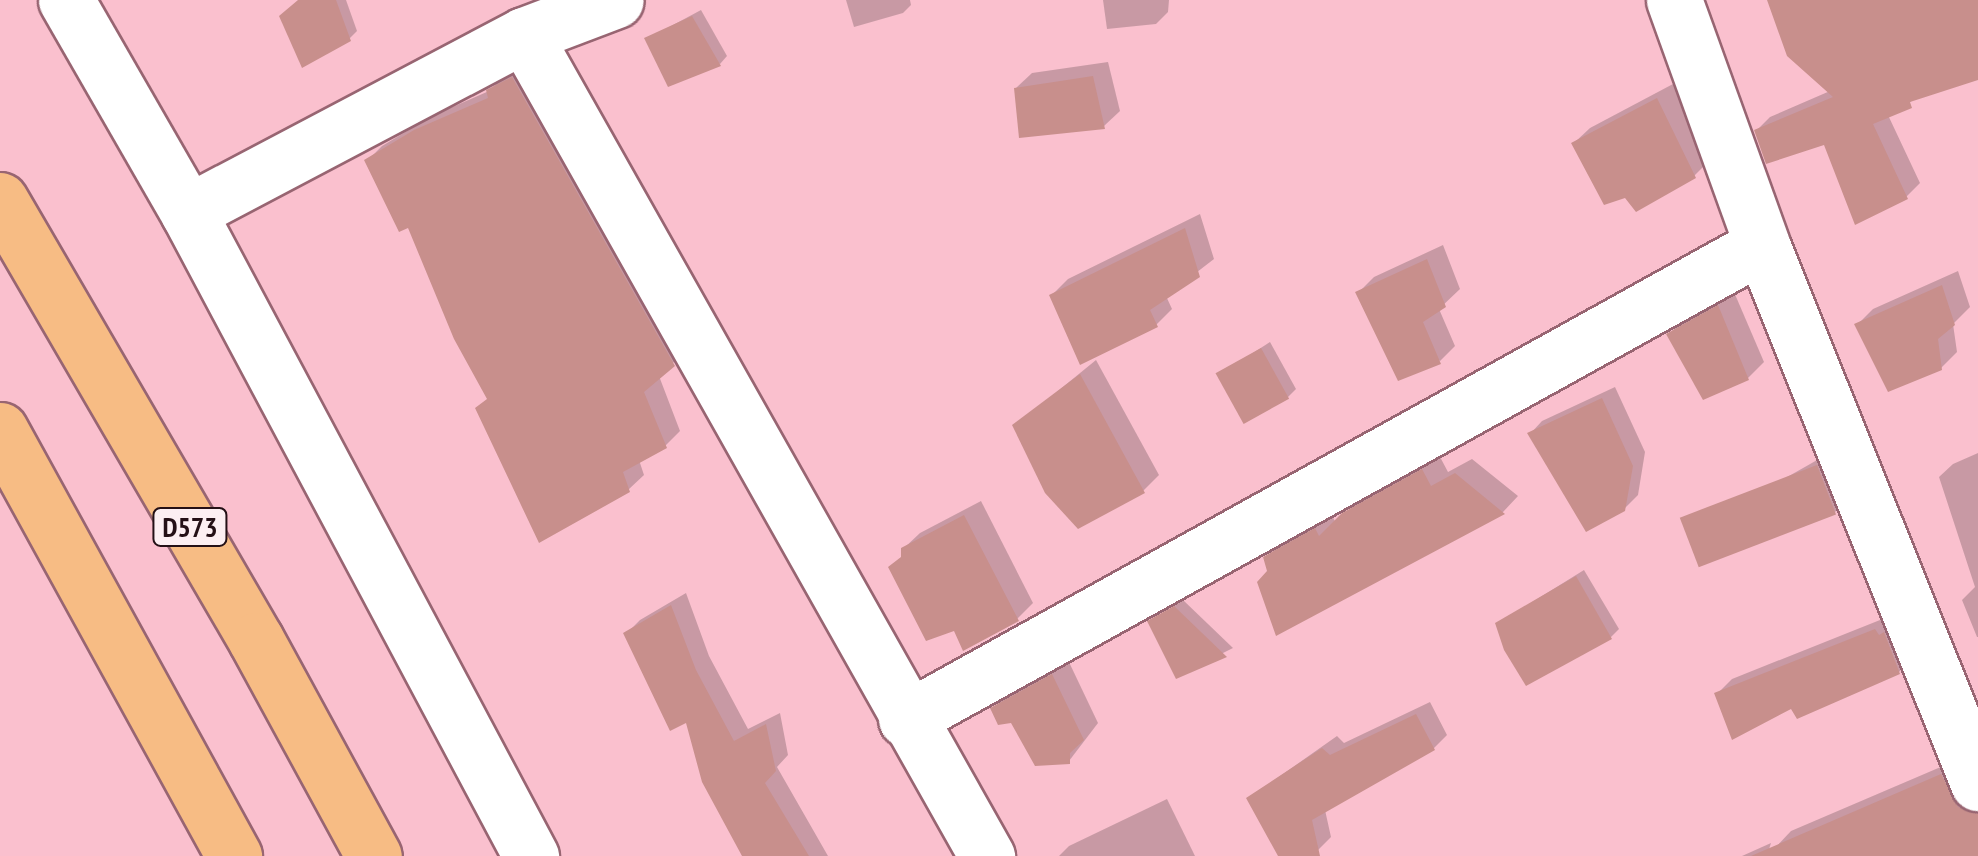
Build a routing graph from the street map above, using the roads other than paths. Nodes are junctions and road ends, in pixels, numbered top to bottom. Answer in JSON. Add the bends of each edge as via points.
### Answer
{"nodes":[{"id":1,"x":66,"y":0,"type":"edge"},
{"id":2,"x":616,"y":0,"type":"edge"},
{"id":3,"x":1674,"y":0,"type":"edge"},
{"id":4,"x":524,"y":34,"type":"junction"},
{"id":5,"x":0,"y":200,"type":"edge"},
{"id":6,"x":188,"y":212,"type":"junction"},
{"id":7,"x":1762,"y":245,"type":"junction"},
{"id":8,"x":0,"y":430,"type":"edge"},
{"id":9,"x":906,"y":718,"type":"junction"},
{"id":10,"x":1978,"y":782,"type":"edge"},
{"id":11,"x":234,"y":856,"type":"edge"},
{"id":12,"x":374,"y":856,"type":"edge"},
{"id":13,"x":530,"y":856,"type":"edge"},
{"id":14,"x":987,"y":856,"type":"edge"}],
"edges":[{"from":1,"to":6,"type":"street"},
{"from":2,"to":4,"type":"street"},
{"from":3,"to":7,"type":"street"},
{"from":4,"to":6,"type":"street"},
{"from":4,"to":9,"type":"street"},
{"from":5,"to":12,"type":"highway","number":"D573"},
{"from":6,"to":13,"type":"street"},
{"from":7,"to":9,"type":"street"},
{"from":7,"to":10,"type":"street"},
{"from":8,"to":11,"type":"highway"},
{"from":9,"to":14,"type":"street"}]}
